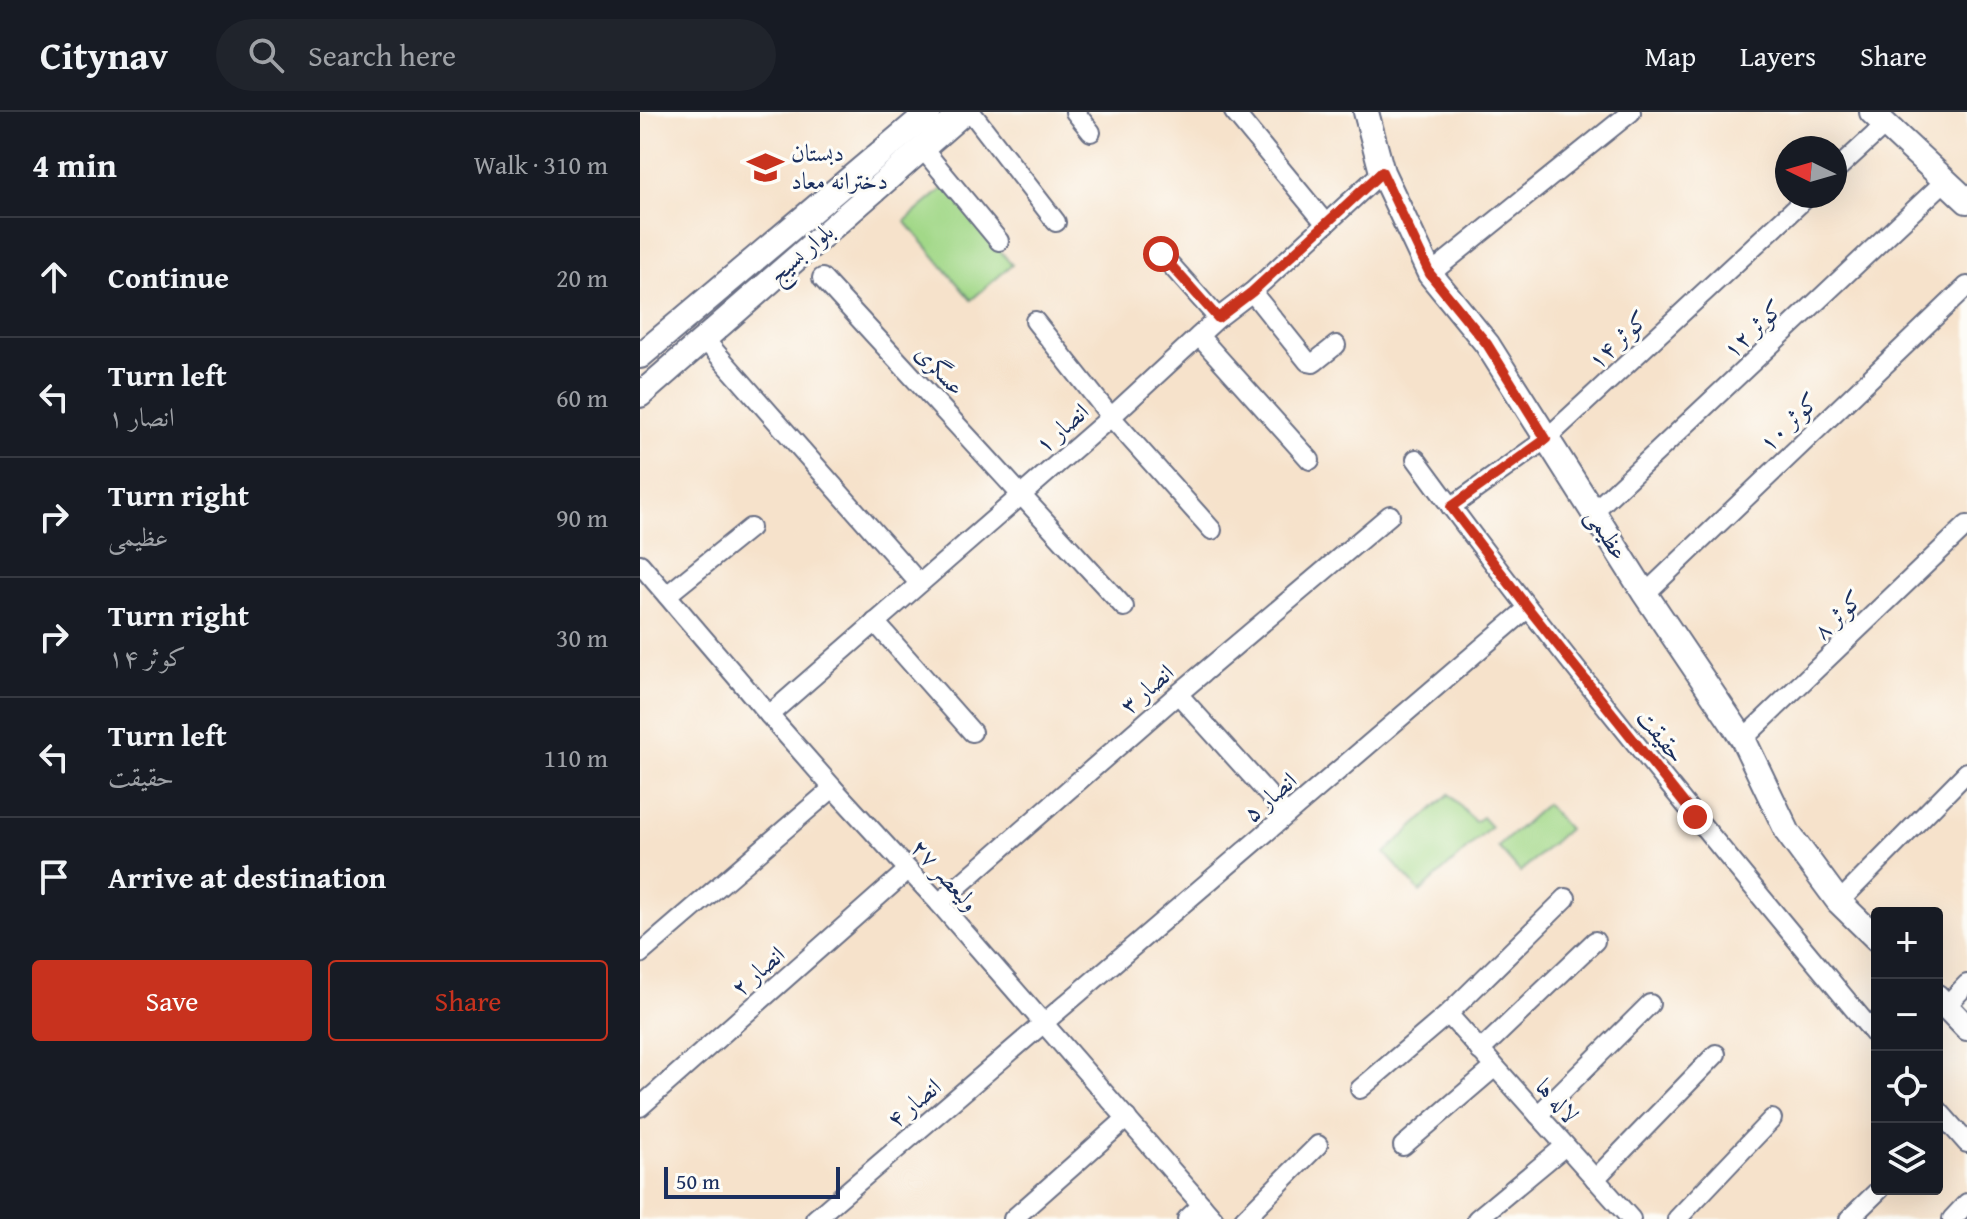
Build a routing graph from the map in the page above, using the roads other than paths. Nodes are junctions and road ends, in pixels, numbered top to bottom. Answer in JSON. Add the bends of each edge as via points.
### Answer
{"nodes":[{"id":1,"x":929,"y":112,"type":"edge"},
{"id":2,"x":964,"y":112,"type":"edge"},
{"id":3,"x":971,"y":112,"type":"edge"},
{"id":4,"x":1075,"y":112,"type":"edge"},
{"id":5,"x":1234,"y":112,"type":"edge"},
{"id":6,"x":1631,"y":112,"type":"edge"},
{"id":7,"x":1371,"y":115,"type":"edge"},
{"id":8,"x":1878,"y":118,"type":"edge"},
{"id":9,"x":1091,"y":132,"type":"dead end"},
{"id":10,"x":922,"y":148,"type":"junction"},
{"id":11,"x":1847,"y":156,"type":"edge"},
{"id":12,"x":1382,"y":172,"type":"junction"},
{"id":13,"x":1945,"y":181,"type":"junction"},
{"id":14,"x":1967,"y":201,"type":"edge"},
{"id":15,"x":1795,"y":208,"type":"edge"},
{"id":16,"x":1056,"y":222,"type":"dead end"},
{"id":17,"x":1326,"y":224,"type":"junction"},
{"id":18,"x":999,"y":241,"type":"dead end"},
{"id":19,"x":1161,"y":254,"type":"dead end"},
{"id":20,"x":1430,"y":274,"type":"junction"},
{"id":21,"x":822,"y":278,"type":"dead end"},
{"id":22,"x":1967,"y":286,"type":"edge"},
{"id":23,"x":1252,"y":292,"type":"junction"},
{"id":24,"x":1218,"y":318,"type":"junction"},
{"id":25,"x":1035,"y":321,"type":"dead end"},
{"id":26,"x":1199,"y":336,"type":"junction"},
{"id":27,"x":704,"y":339,"type":"junction"},
{"id":28,"x":1336,"y":345,"type":"dead end"},
{"id":29,"x":640,"y":356,"type":"edge"},
{"id":30,"x":640,"y":395,"type":"edge"},
{"id":31,"x":1111,"y":417,"type":"junction"},
{"id":32,"x":1546,"y":439,"type":"junction"},
{"id":33,"x":1416,"y":459,"type":"dead end"},
{"id":34,"x":1310,"y":460,"type":"dead end"},
{"id":35,"x":1022,"y":494,"type":"junction"},
{"id":36,"x":1451,"y":507,"type":"junction"},
{"id":37,"x":1593,"y":512,"type":"junction"},
{"id":38,"x":1390,"y":515,"type":"dead end"},
{"id":39,"x":1967,"y":525,"type":"edge"},
{"id":40,"x":750,"y":528,"type":"dead end"},
{"id":41,"x":1212,"y":530,"type":"dead end"},
{"id":42,"x":640,"y":564,"type":"edge"},
{"id":43,"x":919,"y":583,"type":"junction"},
{"id":44,"x":1645,"y":594,"type":"junction"},
{"id":45,"x":667,"y":595,"type":"junction"},
{"id":46,"x":1124,"y":607,"type":"dead end"},
{"id":47,"x":1528,"y":608,"type":"junction"},
{"id":48,"x":875,"y":622,"type":"junction"},
{"id":49,"x":1178,"y":694,"type":"junction"},
{"id":50,"x":769,"y":715,"type":"junction"},
{"id":51,"x":972,"y":732,"type":"dead end"},
{"id":52,"x":1743,"y":739,"type":"junction"},
{"id":53,"x":1967,"y":772,"type":"edge"},
{"id":54,"x":833,"y":788,"type":"junction"},
{"id":55,"x":1286,"y":814,"type":"junction"},
{"id":56,"x":908,"y":870,"type":"junction"},
{"id":57,"x":1566,"y":898,"type":"dead end"},
{"id":58,"x":1839,"y":902,"type":"junction"},
{"id":59,"x":939,"y":903,"type":"junction"},
{"id":60,"x":1871,"y":933,"type":"edge"},
{"id":61,"x":1595,"y":941,"type":"dead end"},
{"id":62,"x":640,"y":954,"type":"edge"},
{"id":63,"x":1967,"y":984,"type":"edge"},
{"id":64,"x":1943,"y":1001,"type":"edge"},
{"id":65,"x":1943,"y":1003,"type":"edge"},
{"id":66,"x":1650,"y":1004,"type":"dead end"},
{"id":67,"x":1448,"y":1014,"type":"junction"},
{"id":68,"x":1044,"y":1024,"type":"junction"},
{"id":69,"x":1967,"y":1028,"type":"edge"},
{"id":70,"x":1871,"y":1030,"type":"edge"},
{"id":71,"x":1480,"y":1051,"type":"junction"},
{"id":72,"x":1716,"y":1054,"type":"dead end"},
{"id":73,"x":1495,"y":1067,"type":"junction"},
{"id":74,"x":1360,"y":1089,"type":"dead end"},
{"id":75,"x":640,"y":1107,"type":"edge"},
{"id":76,"x":1538,"y":1115,"type":"junction"},
{"id":77,"x":1127,"y":1118,"type":"junction"},
{"id":78,"x":1772,"y":1119,"type":"dead end"},
{"id":79,"x":1942,"y":1123,"type":"edge"},
{"id":80,"x":1967,"y":1143,"type":"edge"},
{"id":81,"x":1318,"y":1145,"type":"dead end"},
{"id":82,"x":1403,"y":1146,"type":"dead end"},
{"id":83,"x":1565,"y":1146,"type":"junction"},
{"id":84,"x":1595,"y":1179,"type":"junction"},
{"id":85,"x":1874,"y":1195,"type":"edge"},
{"id":86,"x":1967,"y":1203,"type":"edge"},
{"id":87,"x":1208,"y":1212,"type":"edge"},
{"id":88,"x":815,"y":1219,"type":"edge"},
{"id":89,"x":1013,"y":1219,"type":"edge"},
{"id":90,"x":1187,"y":1219,"type":"edge"},
{"id":91,"x":1244,"y":1219,"type":"edge"},
{"id":92,"x":1477,"y":1219,"type":"edge"},
{"id":93,"x":1631,"y":1219,"type":"edge"},
{"id":94,"x":1677,"y":1219,"type":"edge"},
{"id":95,"x":1849,"y":1219,"type":"edge"},
{"id":96,"x":1952,"y":1219,"type":"edge"}],
"edges":[{"from":1,"to":29,"type":"street","name":"بلوار بسیج"},
{"from":2,"to":10,"type":"street","name":"بلوار بسیج"},
{"from":3,"to":16,"type":"street"},
{"from":4,"to":9,"type":"street"},
{"from":5,"to":17,"type":"street"},
{"from":6,"to":20,"type":"street"},
{"from":7,"to":12,"type":"street","name":"عظیمی"},
{"from":8,"to":11,"type":"street"},
{"from":8,"to":13,"type":"street"},
{"from":10,"to":18,"type":"street"},
{"from":10,"to":27,"type":"street","name":"بلوار بسیج"},
{"from":12,"to":17,"type":"street","name":"انصار ۱"},
{"from":12,"to":20,"type":"street","name":"عظیمی"},
{"from":13,"to":14,"type":"street"},
{"from":13,"to":37,"type":"street","name":"کوثر ۱۲"},
{"from":15,"to":32,"type":"street","name":"کوثر ۱۴"},
{"from":17,"to":23,"type":"street","name":"انصار ۱"},
{"from":19,"to":24,"type":"street"},
{"from":20,"to":32,"type":"street","name":"عظیمی","via":[[1487,344]]},
{"from":21,"to":35,"type":"street","name":"عسگری"},
{"from":22,"to":44,"type":"street","name":"کوثر ۱۰"},
{"from":23,"to":24,"type":"street","name":"انصار ۱"},
{"from":23,"to":28,"type":"street","via":[[1308,362]]},
{"from":24,"to":26,"type":"street","name":"انصار ۱"},
{"from":25,"to":31,"type":"street"},
{"from":26,"to":31,"type":"street","name":"انصار ۱"},
{"from":26,"to":34,"type":"street"},
{"from":27,"to":30,"type":"street","name":"بلوار بسیج"},
{"from":27,"to":43,"type":"street"},
{"from":31,"to":35,"type":"street","name":"انصار ۱"},
{"from":31,"to":41,"type":"street"},
{"from":32,"to":36,"type":"street","name":"کوثر ۱۴"},
{"from":32,"to":37,"type":"street","name":"عظیمی"},
{"from":33,"to":36,"type":"street","name":"حقیقت"},
{"from":35,"to":43,"type":"street","name":"انصار ۱"},
{"from":35,"to":46,"type":"street","name":"عسگری"},
{"from":36,"to":47,"type":"street","name":"حقیقت"},
{"from":37,"to":44,"type":"street","name":"عظیمی"},
{"from":38,"to":49,"type":"street","name":"انصار ۳"},
{"from":39,"to":52,"type":"street","name":"کوثر ۸"},
{"from":40,"to":45,"type":"street"},
{"from":42,"to":45,"type":"street","name":"ولیعصر ۲۷"},
{"from":43,"to":48,"type":"street","name":"انصار ۱"},
{"from":44,"to":52,"type":"street","name":"عظیمی"},
{"from":45,"to":50,"type":"street","name":"ولیعصر ۲۷"},
{"from":47,"to":55,"type":"street","name":"انصار ۵"},
{"from":47,"to":70,"type":"street","name":"حقیقت"},
{"from":48,"to":50,"type":"street","name":"انصار ۱"},
{"from":48,"to":51,"type":"street"},
{"from":49,"to":55,"type":"street"},
{"from":49,"to":59,"type":"street","name":"انصار ۳"},
{"from":50,"to":54,"type":"street","name":"ولیعصر ۲۷"},
{"from":52,"to":58,"type":"street","name":"عظیمی","via":[[1788,833]]},
{"from":53,"to":58,"type":"street"},
{"from":54,"to":56,"type":"street","name":"ولیعصر ۲۷"},
{"from":54,"to":62,"type":"street"},
{"from":55,"to":68,"type":"street","name":"انصار ۵"},
{"from":56,"to":59,"type":"street","name":"ولیعصر ۲۷"},
{"from":56,"to":75,"type":"street","name":"انصار ۲"},
{"from":57,"to":67,"type":"street"},
{"from":58,"to":60,"type":"street","name":"عظیمی"},
{"from":59,"to":68,"type":"street","name":"ولیعصر ۲۷"},
{"from":61,"to":71,"type":"street"},
{"from":63,"to":64,"type":"street"},
{"from":65,"to":69,"type":"street"},
{"from":66,"to":76,"type":"street"},
{"from":67,"to":71,"type":"street","name":"لاله ها"},
{"from":67,"to":74,"type":"street"},
{"from":68,"to":77,"type":"street","name":"ولیعصر ۲۷"},
{"from":68,"to":88,"type":"street","name":"انصار ۴"},
{"from":71,"to":73,"type":"street","name":"لاله ها"},
{"from":72,"to":84,"type":"street"},
{"from":73,"to":76,"type":"street","name":"لاله ها"},
{"from":73,"to":82,"type":"street"},
{"from":76,"to":83,"type":"street","name":"لاله ها"},
{"from":77,"to":87,"type":"street","name":"ولیعصر ۲۷"},
{"from":77,"to":89,"type":"street"},
{"from":78,"to":94,"type":"street"},
{"from":79,"to":80,"type":"street"},
{"from":81,"to":91,"type":"street"},
{"from":83,"to":84,"type":"street","name":"لاله ها"},
{"from":83,"to":92,"type":"street"},
{"from":84,"to":93,"type":"street","name":"لاله ها"},
{"from":85,"to":95,"type":"street"},
{"from":86,"to":96,"type":"street"},
{"from":87,"to":90,"type":"street"}]}
